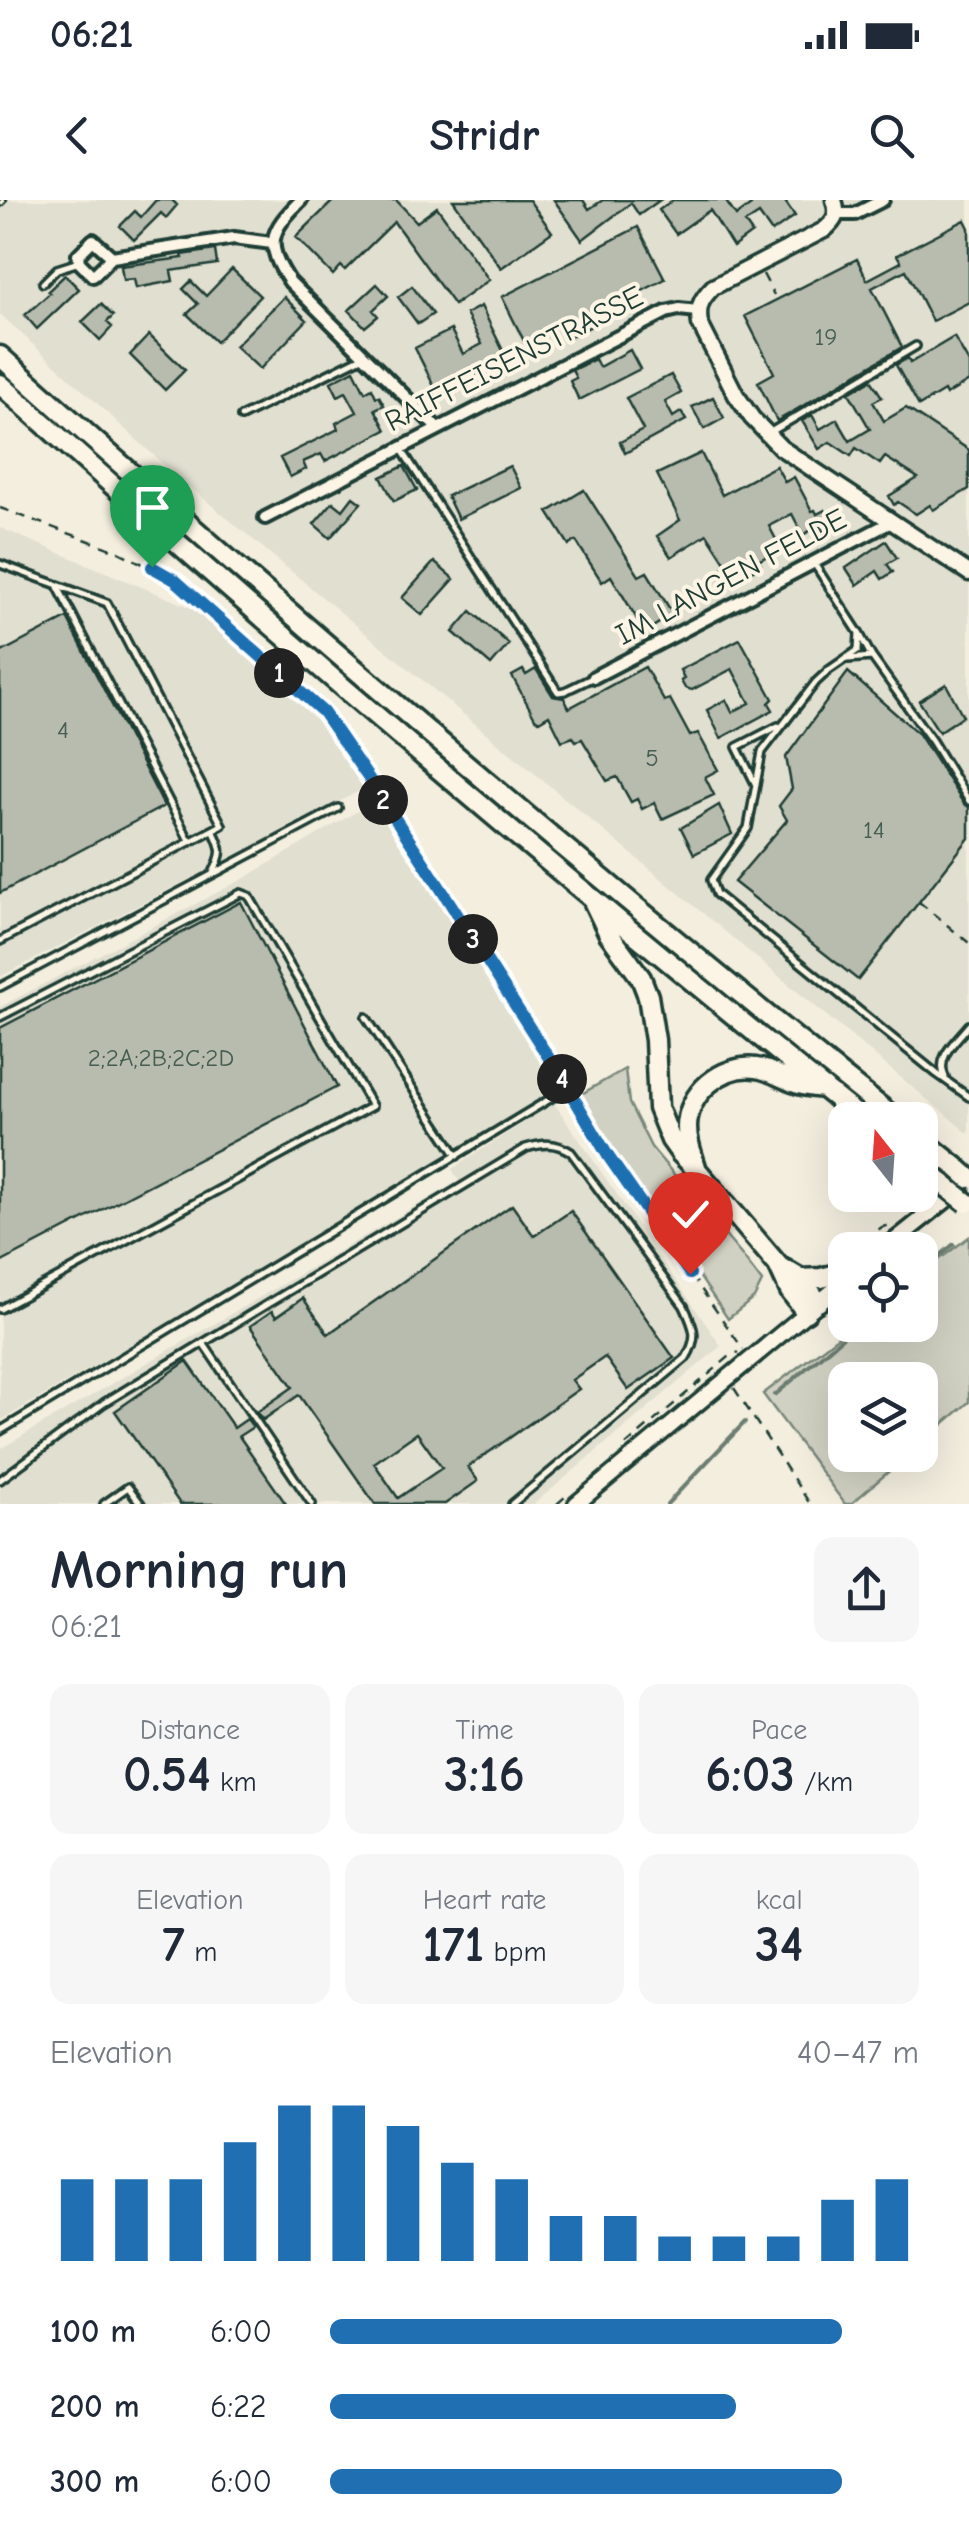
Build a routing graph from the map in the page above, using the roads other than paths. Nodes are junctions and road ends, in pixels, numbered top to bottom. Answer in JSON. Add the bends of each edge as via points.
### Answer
{"nodes":[{"id":1,"x":301,"y":200,"type":"edge"},
{"id":2,"x":883,"y":200,"type":"edge"},
{"id":3,"x":836,"y":207,"type":"edge"},
{"id":4,"x":272,"y":243,"type":"junction"},
{"id":5,"x":112,"y":257,"type":"junction"},
{"id":6,"x":79,"y":262,"type":"junction"},
{"id":7,"x":43,"y":283,"type":"dead end"},
{"id":8,"x":698,"y":311,"type":"junction"},
{"id":9,"x":916,"y":346,"type":"dead end"},
{"id":10,"x":364,"y":355,"type":"junction"},
{"id":11,"x":0,"y":356,"type":"edge"},
{"id":12,"x":0,"y":384,"type":"edge"},
{"id":13,"x":241,"y":417,"type":"dead end"},
{"id":14,"x":437,"y":428,"type":"junction"},
{"id":15,"x":766,"y":434,"type":"junction"},
{"id":16,"x":400,"y":447,"type":"junction"},
{"id":17,"x":265,"y":518,"type":"dead end"},
{"id":18,"x":891,"y":522,"type":"junction"},
{"id":19,"x":813,"y":562,"type":"junction"},
{"id":20,"x":0,"y":564,"type":"edge"},
{"id":21,"x":969,"y":573,"type":"edge"},
{"id":22,"x":57,"y":586,"type":"junction"},
{"id":23,"x":860,"y":633,"type":"junction"},
{"id":24,"x":872,"y":657,"type":"junction"},
{"id":25,"x":845,"y":659,"type":"junction"},
{"id":26,"x":594,"y":677,"type":"joint"},
{"id":27,"x":781,"y":725,"type":"junction"},
{"id":28,"x":756,"y":785,"type":"junction"},
{"id":29,"x":969,"y":801,"type":"edge"},
{"id":30,"x":338,"y":808,"type":"dead end"},
{"id":31,"x":213,"y":830,"type":"junction"},
{"id":32,"x":190,"y":842,"type":"junction"},
{"id":33,"x":212,"y":876,"type":"junction"},
{"id":34,"x":591,"y":898,"type":"junction"},
{"id":35,"x":0,"y":941,"type":"edge"},
{"id":36,"x":0,"y":987,"type":"edge"},
{"id":37,"x":366,"y":1016,"type":"dead end"},
{"id":38,"x":0,"y":1017,"type":"edge"},
{"id":39,"x":969,"y":1026,"type":"edge"},
{"id":40,"x":946,"y":1079,"type":"junction"},
{"id":41,"x":568,"y":1088,"type":"road end"},
{"id":42,"x":824,"y":1088,"type":"junction"},
{"id":43,"x":969,"y":1097,"type":"edge"},
{"id":44,"x":841,"y":1102,"type":"edge"},
{"id":45,"x":875,"y":1102,"type":"edge"},
{"id":46,"x":938,"y":1153,"type":"edge"},
{"id":47,"x":457,"y":1156,"type":"junction"},
{"id":48,"x":698,"y":1170,"type":"junction"},
{"id":49,"x":966,"y":1176,"type":"edge"},
{"id":50,"x":938,"y":1180,"type":"edge"},
{"id":51,"x":968,"y":1204,"type":"edge"},
{"id":52,"x":903,"y":1232,"type":"edge"},
{"id":53,"x":778,"y":1265,"type":"junction"},
{"id":54,"x":828,"y":1276,"type":"edge"},
{"id":55,"x":800,"y":1279,"type":"junction"},
{"id":56,"x":828,"y":1294,"type":"edge"},
{"id":57,"x":812,"y":1307,"type":"junction"},
{"id":58,"x":0,"y":1309,"type":"edge"},
{"id":59,"x":203,"y":1342,"type":"junction"},
{"id":60,"x":0,"y":1431,"type":"edge"},
{"id":61,"x":0,"y":1480,"type":"edge"},
{"id":62,"x":104,"y":1504,"type":"edge"},
{"id":63,"x":141,"y":1504,"type":"edge"},
{"id":64,"x":312,"y":1504,"type":"edge"},
{"id":65,"x":512,"y":1504,"type":"edge"},
{"id":66,"x":576,"y":1504,"type":"edge"}],
"edges":[{"from":1,"to":4,"type":"street"},
{"from":2,"to":3,"type":"street","via":[[855,214]]},
{"from":3,"to":8,"type":"main road","via":[[824,230],[713,287]]},
{"from":4,"to":5,"type":"street","via":[[234,238]]},
{"from":4,"to":10,"type":"street","via":[[290,282]]},
{"from":5,"to":6,"type":"street","via":[[93,276]]},
{"from":5,"to":6,"type":"street","via":[[93,240]]},
{"from":6,"to":7,"type":"lane","via":[[57,269]]},
{"from":8,"to":14,"type":"street","name":"RAIFFEISENSTRASSE","via":[[666,312]]},
{"from":8,"to":15,"type":"main road","via":[[736,395]]},
{"from":9,"to":15,"type":"lane"},
{"from":10,"to":13,"type":"lane"},
{"from":10,"to":14,"type":"street"},
{"from":11,"to":45,"type":"highway","via":[[513,805]]},
{"from":12,"to":34,"type":"highway"},
{"from":14,"to":16,"type":"street","name":"RAIFFEISENSTRASSE"},
{"from":15,"to":18,"type":"main road"},
{"from":16,"to":17,"type":"street","name":"RAIFFEISENSTRASSE"},
{"from":16,"to":26,"type":"lane","via":[[558,692]]},
{"from":18,"to":19,"type":"street","name":"IM LANGEN FELDE"},
{"from":18,"to":21,"type":"main road"},
{"from":19,"to":23,"type":"lane"},
{"from":19,"to":26,"type":"street","name":"IM LANGEN FELDE"},
{"from":20,"to":22,"type":"lane"},
{"from":22,"to":31,"type":"lane","via":[[106,604],[222,826]]},
{"from":22,"to":32,"type":"lane"},
{"from":23,"to":24,"type":"lane"},
{"from":23,"to":25,"type":"lane","via":[[858,650]]},
{"from":24,"to":25,"type":"lane"},
{"from":24,"to":29,"type":"lane"},
{"from":25,"to":27,"type":"lane"},
{"from":27,"to":28,"type":"lane","via":[[762,752]]},
{"from":27,"to":28,"type":"lane","via":[[737,747]]},
{"from":28,"to":40,"type":"lane","via":[[748,828],[711,880],[716,894]]},
{"from":30,"to":33,"type":"lane"},
{"from":31,"to":32,"type":"lane"},
{"from":31,"to":33,"type":"lane","via":[[221,856]]},
{"from":32,"to":35,"type":"lane"},
{"from":33,"to":36,"type":"lane"},
{"from":34,"to":42,"type":"highway"},
{"from":34,"to":48,"type":"highway","via":[[648,996],[658,1108],[671,1140]]},
{"from":37,"to":47,"type":"lane"},
{"from":38,"to":58,"type":"lane","via":[[241,893],[249,896],[372,1106]]},
{"from":39,"to":40,"type":"lane","via":[[942,1060]]},
{"from":40,"to":43,"type":"lane"},
{"from":41,"to":47,"type":"lane"},
{"from":42,"to":44,"type":"highway"},
{"from":42,"to":48,"type":"highway","via":[[758,1068],[718,1076],[695,1099],[688,1118]]},
{"from":46,"to":49,"type":"highway"},
{"from":47,"to":60,"type":"lane"},
{"from":48,"to":53,"type":"highway"},
{"from":49,"to":52,"type":"main road"},
{"from":50,"to":51,"type":"highway","bridge":true},
{"from":53,"to":55,"type":"highway"},
{"from":53,"to":57,"type":"highway","via":[[790,1291]]},
{"from":54,"to":55,"type":"highway"},
{"from":55,"to":57,"type":"highway"},
{"from":56,"to":57,"type":"main road"},
{"from":57,"to":66,"type":"main road"},
{"from":59,"to":61,"type":"lane","via":[[104,1403]]},
{"from":59,"to":64,"type":"lane"},
{"from":59,"to":65,"type":"lane","via":[[526,1148],[558,1144],[571,1152],[684,1306],[695,1343],[686,1358]]},
{"from":62,"to":63,"type":"lane","via":[[128,1487]]}]}
